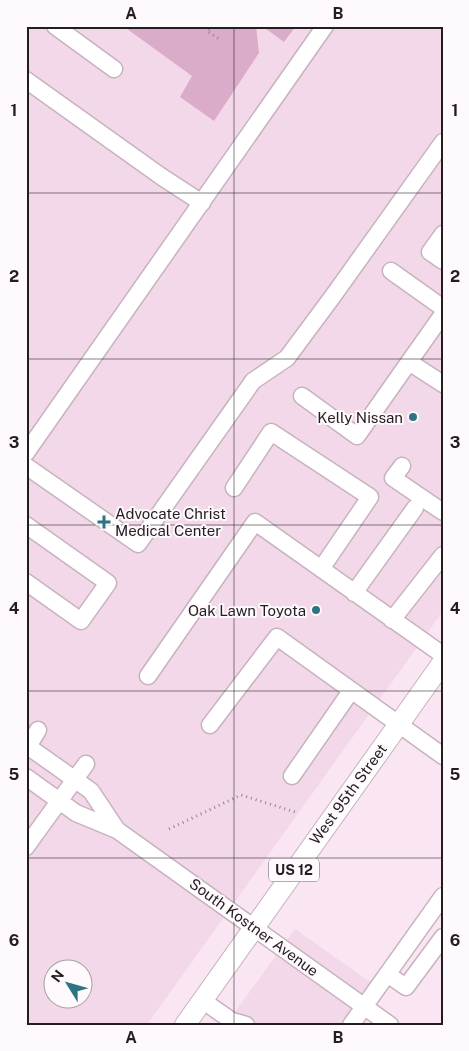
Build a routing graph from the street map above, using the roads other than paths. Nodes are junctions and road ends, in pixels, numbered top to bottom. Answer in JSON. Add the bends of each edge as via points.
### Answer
{"nodes":[{"id":1,"x":55,"y":26,"type":"edge"},
{"id":2,"x":325,"y":26,"type":"edge"},
{"id":3,"x":114,"y":69,"type":"dead end"},
{"id":4,"x":26,"y":80,"type":"edge"},
{"id":5,"x":443,"y":142,"type":"edge"},
{"id":6,"x":202,"y":203,"type":"junction"},
{"id":7,"x":443,"y":234,"type":"edge"},
{"id":8,"x":443,"y":261,"type":"edge"},
{"id":9,"x":391,"y":271,"type":"dead end"},
{"id":10,"x":443,"y":308,"type":"edge"},
{"id":11,"x":443,"y":314,"type":"edge"},
{"id":12,"x":409,"y":362,"type":"junction"},
{"id":13,"x":443,"y":384,"type":"edge"},
{"id":14,"x":302,"y":396,"type":"dead end"},
{"id":15,"x":26,"y":453,"type":"edge"},
{"id":16,"x":26,"y":466,"type":"edge"},
{"id":17,"x":402,"y":466,"type":"dead end"},
{"id":18,"x":234,"y":488,"type":"dead end"},
{"id":19,"x":415,"y":508,"type":"dead end"},
{"id":20,"x":443,"y":512,"type":"edge"},
{"id":21,"x":26,"y":525,"type":"edge"},
{"id":22,"x":443,"y":555,"type":"edge"},
{"id":23,"x":321,"y":569,"type":"junction"},
{"id":24,"x":26,"y":582,"type":"edge"},
{"id":25,"x":354,"y":593,"type":"junction"},
{"id":26,"x":392,"y":620,"type":"junction"},
{"id":27,"x":443,"y":655,"type":"edge"},
{"id":28,"x":443,"y":662,"type":"edge"},
{"id":29,"x":148,"y":676,"type":"dead end"},
{"id":30,"x":351,"y":691,"type":"junction"},
{"id":31,"x":398,"y":724,"type":"junction"},
{"id":32,"x":210,"y":725,"type":"dead end"},
{"id":33,"x":38,"y":730,"type":"dead end"},
{"id":34,"x":27,"y":747,"type":"edge"},
{"id":35,"x":443,"y":756,"type":"edge"},
{"id":36,"x":86,"y":764,"type":"dead end"},
{"id":37,"x":292,"y":776,"type":"dead end"},
{"id":38,"x":26,"y":777,"type":"edge"},
{"id":39,"x":75,"y":780,"type":"junction"},
{"id":40,"x":60,"y":801,"type":"junction"},
{"id":41,"x":117,"y":830,"type":"junction"},
{"id":42,"x":26,"y":847,"type":"edge"},
{"id":43,"x":443,"y":896,"type":"edge"},
{"id":44,"x":438,"y":914,"type":"edge"},
{"id":45,"x":254,"y":927,"type":"junction"},
{"id":46,"x":443,"y":937,"type":"edge"},
{"id":47,"x":387,"y":974,"type":"junction"},
{"id":48,"x":202,"y":1000,"type":"junction"},
{"id":49,"x":364,"y":1006,"type":"junction"},
{"id":50,"x":185,"y":1025,"type":"edge"},
{"id":51,"x":246,"y":1025,"type":"edge"},
{"id":52,"x":351,"y":1025,"type":"edge"},
{"id":53,"x":390,"y":1025,"type":"edge"}],
"edges":[{"from":1,"to":3,"type":"street"},
{"from":2,"to":6,"type":"street"},
{"from":4,"to":6,"type":"street"},
{"from":5,"to":16,"type":"street","via":[[287,358],[253,381],[138,544]]},
{"from":6,"to":15,"type":"street"},
{"from":7,"to":8,"type":"street","via":[[430,252]]},
{"from":9,"to":10,"type":"street"},
{"from":11,"to":12,"type":"street"},
{"from":12,"to":13,"type":"street"},
{"from":12,"to":14,"type":"street","via":[[357,436]]},
{"from":17,"to":20,"type":"street","via":[[394,478]]},
{"from":18,"to":23,"type":"street","via":[[271,432],[370,497]]},
{"from":19,"to":25,"type":"street"},
{"from":21,"to":24,"type":"street","via":[[108,583],[81,621]]},
{"from":22,"to":26,"type":"street"},
{"from":23,"to":25,"type":"street"},
{"from":23,"to":29,"type":"street","via":[[255,522]]},
{"from":25,"to":26,"type":"street"},
{"from":26,"to":27,"type":"street"},
{"from":28,"to":31,"type":"main road","name":"West 95th Street","number":"US 12"},
{"from":30,"to":31,"type":"street"},
{"from":30,"to":32,"type":"street","via":[[277,637]]},
{"from":30,"to":37,"type":"street"},
{"from":31,"to":35,"type":"street"},
{"from":31,"to":45,"type":"main road","name":"West 95th Street","number":"US 12"},
{"from":33,"to":34,"type":"street"},
{"from":34,"to":39,"type":"street","name":"South Kostner Avenue"},
{"from":36,"to":39,"type":"street"},
{"from":38,"to":40,"type":"street","name":"South Kostner Avenue"},
{"from":39,"to":40,"type":"street"},
{"from":39,"to":41,"type":"street","name":"South Kostner Avenue","via":[[91,791]]},
{"from":40,"to":41,"type":"street","name":"South Kostner Avenue","via":[[76,813]]},
{"from":40,"to":42,"type":"street"},
{"from":41,"to":45,"type":"street","name":"South Kostner Avenue"},
{"from":43,"to":44,"type":"street"},
{"from":44,"to":47,"type":"street"},
{"from":45,"to":48,"type":"main road","name":"West 95th Street","number":"US 12"},
{"from":45,"to":49,"type":"street","name":"South Kostner Avenue"},
{"from":46,"to":47,"type":"street","via":[[406,987]]},
{"from":47,"to":49,"type":"street"},
{"from":48,"to":50,"type":"main road","name":"West 95th Street","number":"US 12"},
{"from":48,"to":51,"type":"street","via":[[232,1020]]},
{"from":49,"to":52,"type":"street"},
{"from":49,"to":53,"type":"street","name":"South Kostner Avenue"}]}
